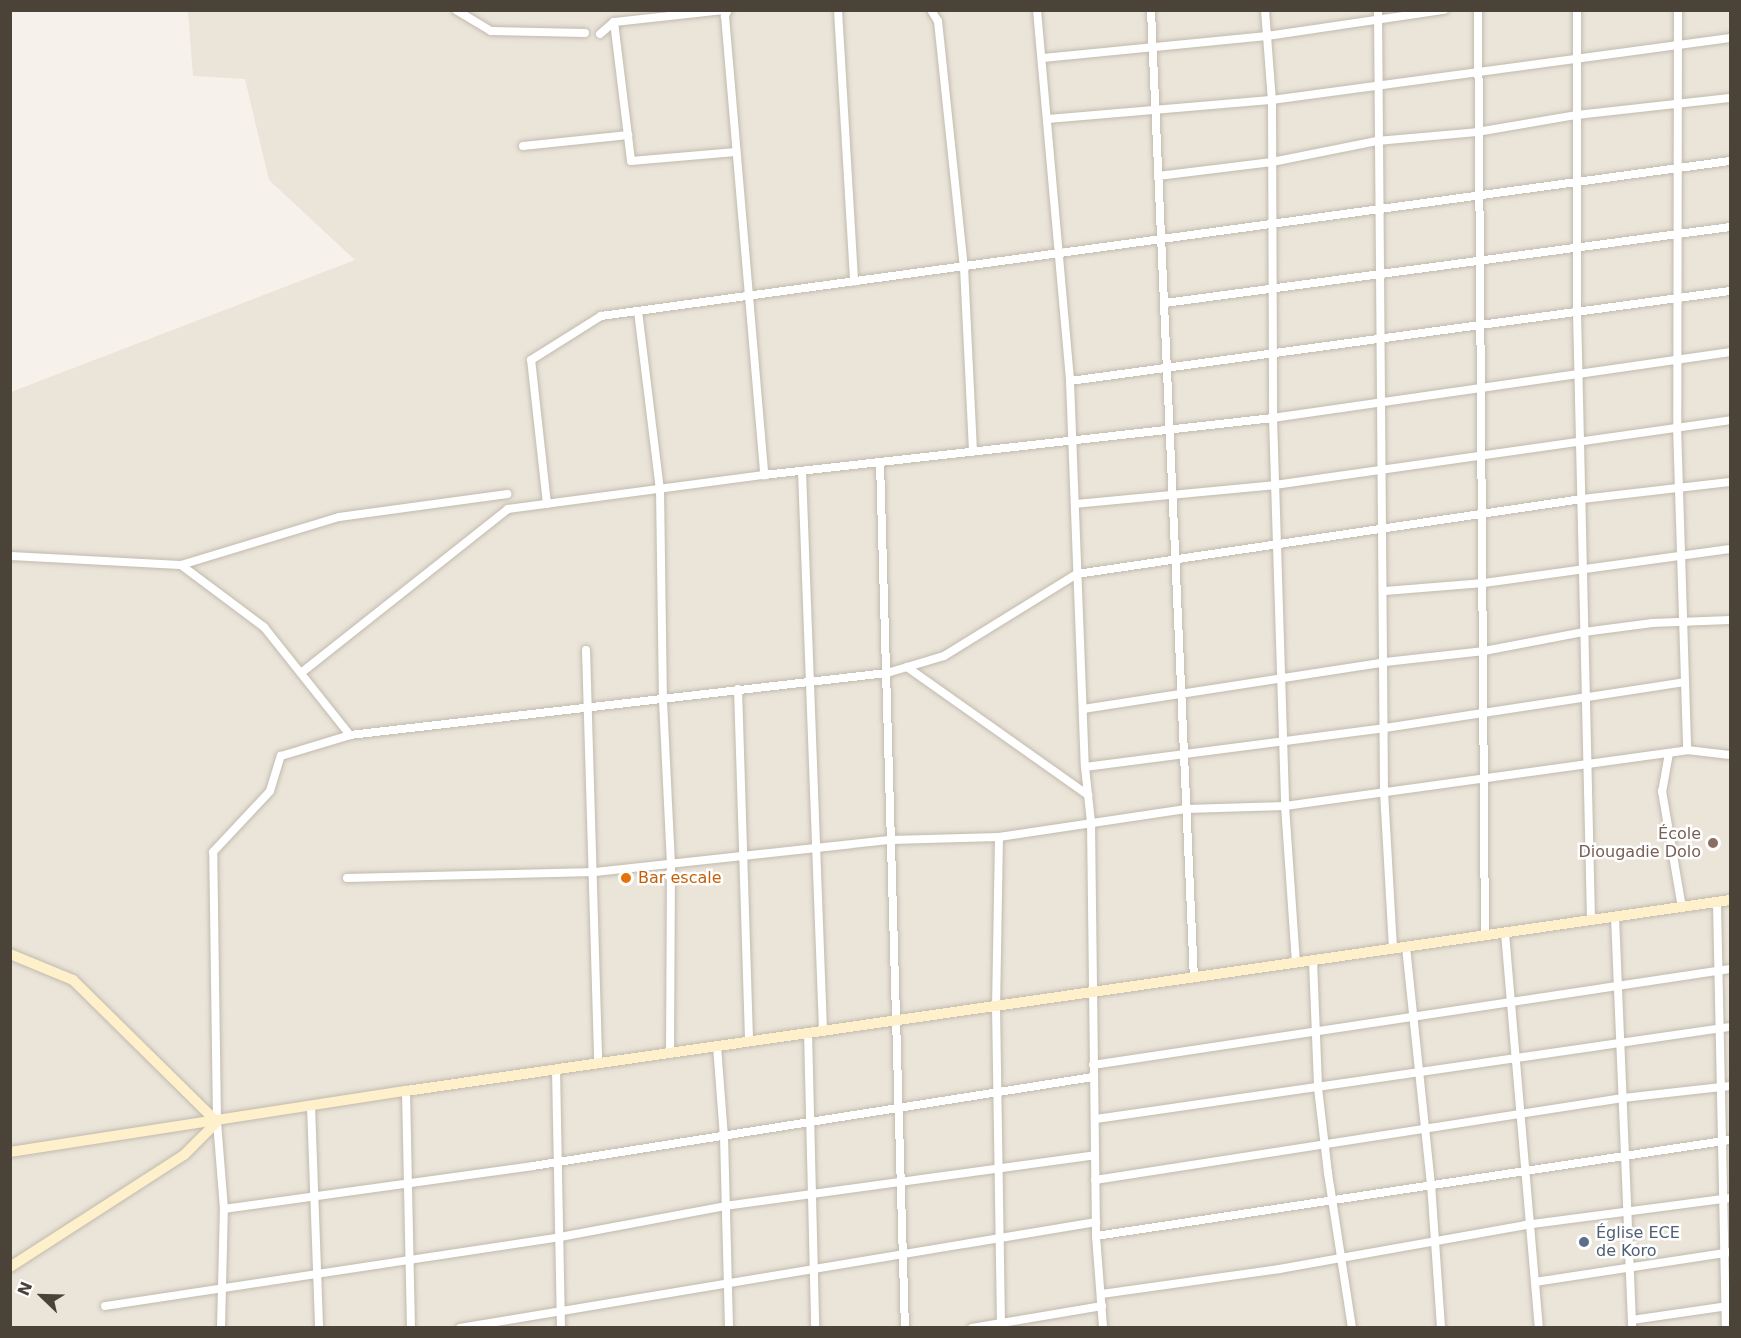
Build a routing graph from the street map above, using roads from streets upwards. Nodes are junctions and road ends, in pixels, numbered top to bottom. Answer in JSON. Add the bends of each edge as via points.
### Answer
{"nodes":[{"id":1,"x":456,"y":10,"type":"edge"},
{"id":2,"x":724,"y":10,"type":"edge"},
{"id":3,"x":729,"y":10,"type":"edge"},
{"id":4,"x":838,"y":10,"type":"edge"},
{"id":5,"x":932,"y":10,"type":"edge"},
{"id":6,"x":1037,"y":10,"type":"edge"},
{"id":7,"x":1150,"y":10,"type":"edge"},
{"id":8,"x":1265,"y":10,"type":"edge"},
{"id":9,"x":1378,"y":10,"type":"edge"},
{"id":10,"x":1444,"y":10,"type":"edge"},
{"id":11,"x":1478,"y":10,"type":"edge"},
{"id":12,"x":1577,"y":10,"type":"edge"},
{"id":13,"x":1678,"y":10,"type":"edge"},
{"id":14,"x":1378,"y":20,"type":"junction"},
{"id":15,"x":614,"y":22,"type":"junction"},
{"id":16,"x":585,"y":33,"type":"dead end"},
{"id":17,"x":600,"y":34,"type":"dead end"},
{"id":18,"x":1267,"y":36,"type":"junction"},
{"id":19,"x":1731,"y":38,"type":"edge"},
{"id":20,"x":1677,"y":46,"type":"junction"},
{"id":21,"x":1152,"y":50,"type":"junction"},
{"id":22,"x":1043,"y":58,"type":"junction"},
{"id":23,"x":1578,"y":58,"type":"junction"},
{"id":24,"x":1476,"y":70,"type":"junction"},
{"id":25,"x":1377,"y":84,"type":"junction"},
{"id":26,"x":1731,"y":98,"type":"edge"},
{"id":27,"x":1272,"y":100,"type":"junction"},
{"id":28,"x":1677,"y":106,"type":"junction"},
{"id":29,"x":1155,"y":110,"type":"junction"},
{"id":30,"x":1576,"y":115,"type":"junction"},
{"id":31,"x":1049,"y":119,"type":"junction"},
{"id":32,"x":1477,"y":132,"type":"junction"},
{"id":33,"x":628,"y":135,"type":"junction"},
{"id":34,"x":1377,"y":141,"type":"junction"},
{"id":35,"x":523,"y":146,"type":"dead end"},
{"id":36,"x":736,"y":152,"type":"junction"},
{"id":37,"x":1731,"y":161,"type":"edge"},
{"id":38,"x":1272,"y":162,"type":"junction"},
{"id":39,"x":1678,"y":170,"type":"junction"},
{"id":40,"x":1158,"y":176,"type":"junction"},
{"id":41,"x":1578,"y":185,"type":"junction"},
{"id":42,"x":1477,"y":197,"type":"junction"},
{"id":43,"x":1378,"y":208,"type":"junction"},
{"id":44,"x":1272,"y":224,"type":"junction"},
{"id":45,"x":1731,"y":227,"type":"edge"},
{"id":46,"x":1679,"y":233,"type":"junction"},
{"id":47,"x":1161,"y":242,"type":"junction"},
{"id":48,"x":1578,"y":247,"type":"junction"},
{"id":49,"x":1060,"y":255,"type":"junction"},
{"id":50,"x":1479,"y":258,"type":"junction"},
{"id":51,"x":964,"y":267,"type":"junction"},
{"id":52,"x":1378,"y":273,"type":"junction"},
{"id":53,"x":854,"y":282,"type":"junction"},
{"id":54,"x":1272,"y":289,"type":"junction"},
{"id":55,"x":1731,"y":291,"type":"edge"},
{"id":56,"x":747,"y":296,"type":"junction"},
{"id":57,"x":1679,"y":298,"type":"junction"},
{"id":58,"x":1165,"y":303,"type":"junction"},
{"id":59,"x":638,"y":311,"type":"junction"},
{"id":60,"x":1577,"y":312,"type":"junction"},
{"id":61,"x":1479,"y":324,"type":"junction"},
{"id":62,"x":1378,"y":336,"type":"junction"},
{"id":63,"x":1271,"y":352,"type":"junction"},
{"id":64,"x":1731,"y":352,"type":"edge"},
{"id":65,"x":1680,"y":358,"type":"junction"},
{"id":66,"x":1168,"y":367,"type":"junction"},
{"id":67,"x":1579,"y":372,"type":"junction"},
{"id":68,"x":1070,"y":381,"type":"junction"},
{"id":69,"x":1484,"y":390,"type":"junction"},
{"id":70,"x":1380,"y":404,"type":"junction"},
{"id":71,"x":1273,"y":418,"type":"junction"},
{"id":72,"x":1731,"y":420,"type":"edge"},
{"id":73,"x":1677,"y":426,"type":"junction"},
{"id":74,"x":1172,"y":430,"type":"junction"},
{"id":75,"x":1581,"y":440,"type":"junction"},
{"id":76,"x":1072,"y":441,"type":"junction"},
{"id":77,"x":973,"y":452,"type":"junction"},
{"id":78,"x":1484,"y":453,"type":"junction"},
{"id":79,"x":880,"y":462,"type":"junction"},
{"id":80,"x":1382,"y":468,"type":"junction"},
{"id":81,"x":802,"y":471,"type":"junction"},
{"id":82,"x":764,"y":475,"type":"junction"},
{"id":83,"x":1731,"y":482,"type":"edge"},
{"id":84,"x":1275,"y":484,"type":"junction"},
{"id":85,"x":1680,"y":488,"type":"junction"},
{"id":86,"x":660,"y":489,"type":"junction"},
{"id":87,"x":507,"y":494,"type":"dead end"},
{"id":88,"x":1174,"y":494,"type":"junction"},
{"id":89,"x":1582,"y":499,"type":"junction"},
{"id":90,"x":547,"y":504,"type":"junction"},
{"id":91,"x":1075,"y":504,"type":"junction"},
{"id":92,"x":1484,"y":516,"type":"junction"},
{"id":93,"x":1384,"y":528,"type":"junction"},
{"id":94,"x":1279,"y":546,"type":"junction"},
{"id":95,"x":1731,"y":549,"type":"edge"},
{"id":96,"x":10,"y":556,"type":"edge"},
{"id":97,"x":1680,"y":556,"type":"junction"},
{"id":98,"x":1177,"y":560,"type":"junction"},
{"id":99,"x":182,"y":565,"type":"junction"},
{"id":100,"x":1584,"y":569,"type":"junction"},
{"id":101,"x":1077,"y":574,"type":"junction"},
{"id":102,"x":1484,"y":583,"type":"junction"},
{"id":103,"x":1385,"y":591,"type":"junction"},
{"id":104,"x":1731,"y":620,"type":"edge"},
{"id":105,"x":1682,"y":621,"type":"junction"},
{"id":106,"x":1584,"y":632,"type":"junction"},
{"id":107,"x":586,"y":650,"type":"dead end"},
{"id":108,"x":1484,"y":651,"type":"junction"},
{"id":109,"x":1385,"y":662,"type":"junction"},
{"id":110,"x":907,"y":667,"type":"junction"},
{"id":111,"x":301,"y":673,"type":"junction"},
{"id":112,"x":887,"y":673,"type":"junction"},
{"id":113,"x":1281,"y":678,"type":"junction"},
{"id":114,"x":811,"y":681,"type":"junction"},
{"id":115,"x":1684,"y":682,"type":"junction"},
{"id":116,"x":738,"y":689,"type":"junction"},
{"id":117,"x":1182,"y":694,"type":"junction"},
{"id":118,"x":1585,"y":697,"type":"junction"},
{"id":119,"x":663,"y":701,"type":"junction"},
{"id":120,"x":588,"y":706,"type":"junction"},
{"id":121,"x":1083,"y":709,"type":"junction"},
{"id":122,"x":1483,"y":712,"type":"junction"},
{"id":123,"x":1385,"y":728,"type":"junction"},
{"id":124,"x":350,"y":735,"type":"junction"},
{"id":125,"x":1283,"y":741,"type":"junction"},
{"id":126,"x":1687,"y":750,"type":"junction"},
{"id":127,"x":1669,"y":753,"type":"junction"},
{"id":128,"x":1184,"y":755,"type":"junction"},
{"id":129,"x":1731,"y":755,"type":"edge"},
{"id":130,"x":1586,"y":765,"type":"junction"},
{"id":131,"x":1085,"y":767,"type":"junction"},
{"id":132,"x":1484,"y":779,"type":"junction"},
{"id":133,"x":1384,"y":792,"type":"junction"},
{"id":134,"x":1088,"y":795,"type":"junction"},
{"id":135,"x":1285,"y":806,"type":"junction"},
{"id":136,"x":1186,"y":809,"type":"junction"},
{"id":137,"x":1090,"y":822,"type":"junction"},
{"id":138,"x":999,"y":837,"type":"junction"},
{"id":139,"x":891,"y":840,"type":"junction"},
{"id":140,"x":816,"y":848,"type":"junction"},
{"id":141,"x":744,"y":856,"type":"junction"},
{"id":142,"x":671,"y":864,"type":"junction"},
{"id":143,"x":595,"y":872,"type":"junction"},
{"id":144,"x":347,"y":878,"type":"dead end"},
{"id":145,"x":1731,"y":900,"type":"edge"},
{"id":146,"x":1717,"y":903,"type":"junction"},
{"id":147,"x":1682,"y":908,"type":"junction"},
{"id":148,"x":1615,"y":917,"type":"junction"},
{"id":149,"x":1591,"y":921,"type":"junction"},
{"id":150,"x":1505,"y":933,"type":"junction"},
{"id":151,"x":1485,"y":936,"type":"junction"},
{"id":152,"x":1406,"y":947,"type":"junction"},
{"id":153,"x":1393,"y":949,"type":"junction"},
{"id":154,"x":10,"y":954,"type":"edge"},
{"id":155,"x":1313,"y":961,"type":"junction"},
{"id":156,"x":1296,"y":963,"type":"junction"},
{"id":157,"x":1731,"y":969,"type":"edge"},
{"id":158,"x":1716,"y":971,"type":"junction"},
{"id":159,"x":1194,"y":978,"type":"junction"},
{"id":160,"x":1618,"y":986,"type":"junction"},
{"id":161,"x":1094,"y":992,"type":"junction"},
{"id":162,"x":1510,"y":1001,"type":"junction"},
{"id":163,"x":996,"y":1006,"type":"junction"},
{"id":164,"x":1412,"y":1015,"type":"junction"},
{"id":165,"x":894,"y":1021,"type":"junction"},
{"id":166,"x":1731,"y":1028,"type":"edge"},
{"id":167,"x":1720,"y":1029,"type":"junction"},
{"id":168,"x":823,"y":1030,"type":"junction"},
{"id":169,"x":808,"y":1032,"type":"junction"},
{"id":170,"x":1316,"y":1034,"type":"junction"},
{"id":171,"x":749,"y":1041,"type":"junction"},
{"id":172,"x":1621,"y":1044,"type":"junction"},
{"id":173,"x":717,"y":1046,"type":"junction"},
{"id":174,"x":670,"y":1053,"type":"junction"},
{"id":175,"x":1516,"y":1059,"type":"junction"},
{"id":176,"x":598,"y":1063,"type":"junction"},
{"id":177,"x":1093,"y":1065,"type":"junction"},
{"id":178,"x":556,"y":1069,"type":"junction"},
{"id":179,"x":1418,"y":1073,"type":"junction"},
{"id":180,"x":1093,"y":1077,"type":"junction"},
{"id":181,"x":1731,"y":1086,"type":"edge"},
{"id":182,"x":1318,"y":1088,"type":"junction"},
{"id":183,"x":1721,"y":1088,"type":"junction"},
{"id":184,"x":406,"y":1091,"type":"junction"},
{"id":185,"x":997,"y":1092,"type":"junction"},
{"id":186,"x":1623,"y":1098,"type":"junction"},
{"id":187,"x":311,"y":1106,"type":"junction"},
{"id":188,"x":896,"y":1108,"type":"junction"},
{"id":189,"x":1521,"y":1114,"type":"junction"},
{"id":190,"x":1096,"y":1119,"type":"junction"},
{"id":191,"x":217,"y":1122,"type":"junction"},
{"id":192,"x":809,"y":1122,"type":"junction"},
{"id":193,"x":1424,"y":1129,"type":"junction"},
{"id":194,"x":724,"y":1136,"type":"junction"},
{"id":195,"x":1727,"y":1141,"type":"edge"},
{"id":196,"x":1325,"y":1147,"type":"junction"},
{"id":197,"x":10,"y":1152,"type":"edge"},
{"id":198,"x":1625,"y":1154,"type":"junction"},
{"id":199,"x":1095,"y":1155,"type":"junction"},
{"id":200,"x":558,"y":1162,"type":"junction"},
{"id":201,"x":998,"y":1168,"type":"junction"},
{"id":202,"x":1528,"y":1169,"type":"junction"},
{"id":203,"x":1095,"y":1180,"type":"junction"},
{"id":204,"x":409,"y":1181,"type":"junction"},
{"id":205,"x":899,"y":1182,"type":"junction"},
{"id":206,"x":1431,"y":1184,"type":"junction"},
{"id":207,"x":811,"y":1194,"type":"junction"},
{"id":208,"x":316,"y":1195,"type":"junction"},
{"id":209,"x":1727,"y":1198,"type":"edge"},
{"id":210,"x":1332,"y":1200,"type":"junction"},
{"id":211,"x":726,"y":1206,"type":"junction"},
{"id":212,"x":224,"y":1209,"type":"junction"},
{"id":213,"x":1627,"y":1210,"type":"junction"},
{"id":214,"x":1096,"y":1222,"type":"junction"},
{"id":215,"x":1532,"y":1226,"type":"junction"},
{"id":216,"x":1096,"y":1236,"type":"junction"},
{"id":217,"x":560,"y":1237,"type":"junction"},
{"id":218,"x":999,"y":1241,"type":"junction"},
{"id":219,"x":1436,"y":1242,"type":"junction"},
{"id":220,"x":1728,"y":1252,"type":"edge"},
{"id":221,"x":902,"y":1256,"type":"junction"},
{"id":222,"x":411,"y":1258,"type":"junction"},
{"id":223,"x":1343,"y":1258,"type":"junction"},
{"id":224,"x":10,"y":1268,"type":"edge"},
{"id":225,"x":1629,"y":1268,"type":"junction"},
{"id":226,"x":813,"y":1270,"type":"junction"},
{"id":227,"x":317,"y":1274,"type":"junction"},
{"id":228,"x":1535,"y":1282,"type":"junction"},
{"id":229,"x":728,"y":1284,"type":"junction"},
{"id":230,"x":221,"y":1291,"type":"junction"},
{"id":231,"x":1102,"y":1294,"type":"junction"},
{"id":232,"x":105,"y":1306,"type":"dead end"},
{"id":233,"x":1102,"y":1306,"type":"junction"},
{"id":234,"x":1728,"y":1306,"type":"edge"},
{"id":235,"x":561,"y":1313,"type":"junction"},
{"id":236,"x":1632,"y":1324,"type":"edge"},
{"id":237,"x":1000,"y":1325,"type":"edge"},
{"id":238,"x":221,"y":1328,"type":"edge"},
{"id":239,"x":319,"y":1328,"type":"edge"},
{"id":240,"x":411,"y":1328,"type":"edge"},
{"id":241,"x":460,"y":1328,"type":"edge"},
{"id":242,"x":561,"y":1328,"type":"edge"},
{"id":243,"x":729,"y":1328,"type":"edge"},
{"id":244,"x":815,"y":1328,"type":"edge"},
{"id":245,"x":905,"y":1328,"type":"edge"},
{"id":246,"x":972,"y":1328,"type":"edge"},
{"id":247,"x":1103,"y":1328,"type":"edge"},
{"id":248,"x":1352,"y":1328,"type":"edge"},
{"id":249,"x":1441,"y":1328,"type":"edge"},
{"id":250,"x":1539,"y":1328,"type":"edge"},
{"id":251,"x":1726,"y":1328,"type":"edge"}],
"edges":[{"from":1,"to":16,"type":"street","via":[[491,31]]},
{"from":2,"to":15,"type":"street"},
{"from":3,"to":36,"type":"street","via":[[725,16]]},
{"from":4,"to":53,"type":"street"},
{"from":5,"to":51,"type":"street","via":[[938,21]]},
{"from":6,"to":22,"type":"street"},
{"from":7,"to":21,"type":"street"},
{"from":8,"to":18,"type":"street"},
{"from":9,"to":14,"type":"street"},
{"from":10,"to":14,"type":"street"},
{"from":11,"to":24,"type":"street"},
{"from":12,"to":23,"type":"street"},
{"from":13,"to":20,"type":"street"},
{"from":14,"to":18,"type":"street"},
{"from":14,"to":25,"type":"street"},
{"from":15,"to":17,"type":"street"},
{"from":15,"to":33,"type":"street"},
{"from":18,"to":21,"type":"street"},
{"from":18,"to":27,"type":"street"},
{"from":19,"to":20,"type":"street"},
{"from":20,"to":23,"type":"street"},
{"from":20,"to":28,"type":"street"},
{"from":21,"to":22,"type":"street"},
{"from":21,"to":29,"type":"street"},
{"from":22,"to":31,"type":"street"},
{"from":23,"to":24,"type":"street"},
{"from":23,"to":30,"type":"street"},
{"from":24,"to":25,"type":"street"},
{"from":24,"to":32,"type":"street"},
{"from":25,"to":27,"type":"street"},
{"from":25,"to":34,"type":"street"},
{"from":26,"to":28,"type":"street"},
{"from":27,"to":29,"type":"street"},
{"from":27,"to":38,"type":"street"},
{"from":28,"to":30,"type":"street"},
{"from":28,"to":39,"type":"street"},
{"from":29,"to":31,"type":"street"},
{"from":29,"to":40,"type":"street"},
{"from":30,"to":32,"type":"street"},
{"from":30,"to":41,"type":"street"},
{"from":31,"to":49,"type":"street"},
{"from":32,"to":34,"type":"street"},
{"from":32,"to":42,"type":"street"},
{"from":33,"to":35,"type":"street"},
{"from":33,"to":36,"type":"street","via":[[631,161]]},
{"from":34,"to":38,"type":"street"},
{"from":34,"to":43,"type":"street"},
{"from":36,"to":56,"type":"street"},
{"from":37,"to":39,"type":"street"},
{"from":38,"to":40,"type":"street"},
{"from":38,"to":44,"type":"street"},
{"from":39,"to":41,"type":"street"},
{"from":39,"to":46,"type":"street"},
{"from":40,"to":47,"type":"street"},
{"from":41,"to":42,"type":"street"},
{"from":41,"to":48,"type":"street"},
{"from":42,"to":43,"type":"street"},
{"from":42,"to":50,"type":"street"},
{"from":43,"to":44,"type":"street"},
{"from":43,"to":52,"type":"street"},
{"from":44,"to":47,"type":"street"},
{"from":44,"to":54,"type":"street"},
{"from":45,"to":46,"type":"street"},
{"from":46,"to":48,"type":"street"},
{"from":46,"to":57,"type":"street"},
{"from":47,"to":49,"type":"street"},
{"from":47,"to":58,"type":"street"},
{"from":48,"to":50,"type":"street"},
{"from":48,"to":60,"type":"street"},
{"from":49,"to":51,"type":"street"},
{"from":49,"to":68,"type":"street"},
{"from":50,"to":52,"type":"street"},
{"from":50,"to":61,"type":"street"},
{"from":51,"to":53,"type":"street"},
{"from":51,"to":77,"type":"street"},
{"from":52,"to":54,"type":"street"},
{"from":52,"to":62,"type":"street"},
{"from":53,"to":56,"type":"street"},
{"from":54,"to":58,"type":"street"},
{"from":54,"to":63,"type":"street"},
{"from":55,"to":57,"type":"street"},
{"from":56,"to":59,"type":"street"},
{"from":56,"to":82,"type":"street"},
{"from":57,"to":60,"type":"street"},
{"from":57,"to":65,"type":"street"},
{"from":58,"to":66,"type":"street"},
{"from":59,"to":86,"type":"street"},
{"from":59,"to":90,"type":"street","via":[[601,316],[531,360]]},
{"from":60,"to":61,"type":"street"},
{"from":60,"to":67,"type":"street"},
{"from":61,"to":62,"type":"street"},
{"from":61,"to":69,"type":"street"},
{"from":62,"to":63,"type":"street"},
{"from":62,"to":70,"type":"street"},
{"from":63,"to":66,"type":"street"},
{"from":63,"to":71,"type":"street"},
{"from":64,"to":65,"type":"street"},
{"from":65,"to":67,"type":"street"},
{"from":65,"to":73,"type":"street"},
{"from":66,"to":68,"type":"street"},
{"from":66,"to":74,"type":"street"},
{"from":67,"to":69,"type":"street"},
{"from":67,"to":75,"type":"street"},
{"from":68,"to":76,"type":"street"},
{"from":69,"to":70,"type":"street"},
{"from":69,"to":78,"type":"street"},
{"from":70,"to":71,"type":"street"},
{"from":70,"to":80,"type":"street"},
{"from":71,"to":74,"type":"street"},
{"from":71,"to":84,"type":"street"},
{"from":72,"to":73,"type":"street"},
{"from":73,"to":75,"type":"street"},
{"from":73,"to":85,"type":"street"},
{"from":74,"to":76,"type":"street"},
{"from":74,"to":88,"type":"street"},
{"from":75,"to":78,"type":"street"},
{"from":75,"to":89,"type":"street"},
{"from":76,"to":77,"type":"street"},
{"from":76,"to":91,"type":"street"},
{"from":77,"to":79,"type":"street"},
{"from":78,"to":80,"type":"street"},
{"from":78,"to":92,"type":"street"},
{"from":79,"to":81,"type":"street"},
{"from":79,"to":112,"type":"street"},
{"from":80,"to":84,"type":"street"},
{"from":80,"to":93,"type":"street"},
{"from":81,"to":82,"type":"street"},
{"from":81,"to":114,"type":"street"},
{"from":82,"to":86,"type":"street"},
{"from":83,"to":85,"type":"street"},
{"from":84,"to":88,"type":"street"},
{"from":84,"to":94,"type":"street"},
{"from":85,"to":89,"type":"street"},
{"from":85,"to":97,"type":"street"},
{"from":86,"to":90,"type":"street"},
{"from":86,"to":119,"type":"street"},
{"from":87,"to":99,"type":"street","via":[[339,517]]},
{"from":88,"to":91,"type":"street"},
{"from":88,"to":98,"type":"street"},
{"from":89,"to":92,"type":"street"},
{"from":89,"to":100,"type":"street"},
{"from":90,"to":111,"type":"street","via":[[508,509]]},
{"from":91,"to":101,"type":"street"},
{"from":92,"to":93,"type":"street"},
{"from":92,"to":102,"type":"street"},
{"from":93,"to":94,"type":"street"},
{"from":93,"to":103,"type":"street"},
{"from":94,"to":98,"type":"street"},
{"from":94,"to":113,"type":"street"},
{"from":95,"to":97,"type":"street"},
{"from":96,"to":99,"type":"street"},
{"from":97,"to":100,"type":"street"},
{"from":97,"to":105,"type":"street"},
{"from":98,"to":101,"type":"street"},
{"from":98,"to":117,"type":"street"},
{"from":99,"to":111,"type":"street","via":[[264,627]]},
{"from":100,"to":102,"type":"street"},
{"from":100,"to":106,"type":"street"},
{"from":101,"to":110,"type":"street","via":[[944,656]]},
{"from":101,"to":121,"type":"street"},
{"from":102,"to":103,"type":"street"},
{"from":102,"to":108,"type":"street"},
{"from":103,"to":109,"type":"street"},
{"from":104,"to":105,"type":"street"},
{"from":105,"to":106,"type":"street"},
{"from":105,"to":115,"type":"street"},
{"from":106,"to":108,"type":"street"},
{"from":106,"to":118,"type":"street"},
{"from":107,"to":120,"type":"street"},
{"from":108,"to":109,"type":"street"},
{"from":108,"to":122,"type":"street"},
{"from":109,"to":113,"type":"street"},
{"from":109,"to":123,"type":"street"},
{"from":110,"to":112,"type":"street"},
{"from":110,"to":134,"type":"street"},
{"from":111,"to":124,"type":"street"},
{"from":112,"to":114,"type":"street"},
{"from":112,"to":139,"type":"street"},
{"from":113,"to":117,"type":"street"},
{"from":113,"to":125,"type":"street"},
{"from":114,"to":116,"type":"street"},
{"from":114,"to":140,"type":"street"},
{"from":115,"to":118,"type":"street"},
{"from":115,"to":126,"type":"street"},
{"from":116,"to":119,"type":"street"},
{"from":116,"to":141,"type":"street"},
{"from":117,"to":121,"type":"street"},
{"from":117,"to":128,"type":"street"},
{"from":118,"to":122,"type":"street"},
{"from":118,"to":130,"type":"street"},
{"from":119,"to":120,"type":"street"},
{"from":119,"to":142,"type":"street"},
{"from":120,"to":124,"type":"street"},
{"from":120,"to":143,"type":"street"},
{"from":121,"to":131,"type":"street"},
{"from":122,"to":123,"type":"street"},
{"from":122,"to":132,"type":"street"},
{"from":123,"to":125,"type":"street"},
{"from":123,"to":133,"type":"street"},
{"from":124,"to":191,"type":"street","via":[[281,756],[270,791],[213,852]]},
{"from":125,"to":128,"type":"street"},
{"from":125,"to":135,"type":"street"},
{"from":126,"to":127,"type":"street"},
{"from":126,"to":129,"type":"street"},
{"from":127,"to":130,"type":"street"},
{"from":127,"to":147,"type":"street","via":[[1662,791]]},
{"from":128,"to":131,"type":"street"},
{"from":128,"to":136,"type":"street"},
{"from":130,"to":132,"type":"street"},
{"from":130,"to":149,"type":"street"},
{"from":131,"to":134,"type":"street"},
{"from":132,"to":133,"type":"street"},
{"from":132,"to":151,"type":"street"},
{"from":133,"to":135,"type":"street"},
{"from":133,"to":153,"type":"street"},
{"from":134,"to":137,"type":"street"},
{"from":135,"to":136,"type":"street"},
{"from":135,"to":156,"type":"street"},
{"from":136,"to":137,"type":"street"},
{"from":136,"to":159,"type":"street"},
{"from":137,"to":138,"type":"street"},
{"from":137,"to":161,"type":"street"},
{"from":138,"to":139,"type":"street"},
{"from":138,"to":163,"type":"street"},
{"from":139,"to":140,"type":"street"},
{"from":139,"to":165,"type":"street"},
{"from":140,"to":141,"type":"street"},
{"from":140,"to":168,"type":"street"},
{"from":141,"to":142,"type":"street"},
{"from":141,"to":171,"type":"street"},
{"from":142,"to":143,"type":"street"},
{"from":142,"to":174,"type":"street"},
{"from":143,"to":144,"type":"street"},
{"from":143,"to":176,"type":"street"},
{"from":145,"to":146,"type":"street"},
{"from":146,"to":147,"type":"street"},
{"from":146,"to":158,"type":"street"},
{"from":147,"to":148,"type":"street"},
{"from":148,"to":149,"type":"street"},
{"from":148,"to":160,"type":"street"},
{"from":149,"to":150,"type":"street"},
{"from":150,"to":151,"type":"street"},
{"from":150,"to":162,"type":"street"},
{"from":151,"to":152,"type":"street"},
{"from":152,"to":153,"type":"street"},
{"from":152,"to":164,"type":"street"},
{"from":153,"to":155,"type":"street"},
{"from":154,"to":191,"type":"street","via":[[73,980]]},
{"from":155,"to":156,"type":"street"},
{"from":155,"to":170,"type":"street"},
{"from":156,"to":159,"type":"street"},
{"from":157,"to":158,"type":"street"},
{"from":158,"to":160,"type":"street"},
{"from":158,"to":167,"type":"street"},
{"from":159,"to":161,"type":"street"},
{"from":160,"to":162,"type":"street"},
{"from":160,"to":172,"type":"street"},
{"from":161,"to":163,"type":"street"},
{"from":161,"to":177,"type":"street"},
{"from":162,"to":164,"type":"street"},
{"from":162,"to":175,"type":"street"},
{"from":163,"to":165,"type":"street"},
{"from":163,"to":185,"type":"street"},
{"from":164,"to":170,"type":"street"},
{"from":164,"to":179,"type":"street"},
{"from":165,"to":168,"type":"street"},
{"from":165,"to":188,"type":"street"},
{"from":166,"to":167,"type":"street"},
{"from":167,"to":172,"type":"street"},
{"from":167,"to":183,"type":"street"},
{"from":168,"to":169,"type":"street"},
{"from":169,"to":171,"type":"street"},
{"from":169,"to":192,"type":"street"},
{"from":170,"to":177,"type":"street"},
{"from":170,"to":182,"type":"street"},
{"from":171,"to":173,"type":"street"},
{"from":172,"to":175,"type":"street"},
{"from":172,"to":186,"type":"street"},
{"from":173,"to":174,"type":"street"},
{"from":173,"to":194,"type":"street"},
{"from":174,"to":176,"type":"street"},
{"from":175,"to":179,"type":"street"},
{"from":175,"to":189,"type":"street"},
{"from":176,"to":178,"type":"street"},
{"from":177,"to":180,"type":"street"},
{"from":178,"to":184,"type":"street"},
{"from":178,"to":200,"type":"street"},
{"from":179,"to":182,"type":"street"},
{"from":179,"to":193,"type":"street"},
{"from":180,"to":185,"type":"street"},
{"from":180,"to":190,"type":"street"},
{"from":181,"to":183,"type":"street"},
{"from":182,"to":190,"type":"street"},
{"from":182,"to":196,"type":"street"},
{"from":183,"to":186,"type":"street"},
{"from":183,"to":195,"type":"street"},
{"from":184,"to":187,"type":"street"},
{"from":184,"to":204,"type":"street"},
{"from":185,"to":188,"type":"street"},
{"from":185,"to":201,"type":"street"},
{"from":186,"to":189,"type":"street"},
{"from":186,"to":198,"type":"street"},
{"from":187,"to":191,"type":"street"},
{"from":187,"to":208,"type":"street"},
{"from":188,"to":192,"type":"street"},
{"from":188,"to":205,"type":"street"},
{"from":189,"to":193,"type":"street"},
{"from":189,"to":202,"type":"street"},
{"from":190,"to":199,"type":"street"},
{"from":191,"to":197,"type":"street"},
{"from":191,"to":212,"type":"street"},
{"from":191,"to":224,"type":"street","via":[[184,1155]]},
{"from":192,"to":194,"type":"street"},
{"from":192,"to":207,"type":"street"},
{"from":193,"to":196,"type":"street"},
{"from":193,"to":206,"type":"street"},
{"from":194,"to":200,"type":"street"},
{"from":194,"to":211,"type":"street"},
{"from":195,"to":198,"type":"street"},
{"from":195,"to":209,"type":"street"},
{"from":196,"to":203,"type":"street"},
{"from":196,"to":210,"type":"street"},
{"from":198,"to":202,"type":"street"},
{"from":198,"to":213,"type":"street"},
{"from":199,"to":201,"type":"street"},
{"from":199,"to":203,"type":"street"},
{"from":200,"to":204,"type":"street"},
{"from":200,"to":217,"type":"street"},
{"from":201,"to":205,"type":"street"},
{"from":201,"to":218,"type":"street"},
{"from":202,"to":206,"type":"street"},
{"from":202,"to":215,"type":"street"},
{"from":203,"to":214,"type":"street"},
{"from":204,"to":208,"type":"street"},
{"from":204,"to":222,"type":"street"},
{"from":205,"to":207,"type":"street"},
{"from":205,"to":221,"type":"street"},
{"from":206,"to":210,"type":"street"},
{"from":206,"to":219,"type":"street"},
{"from":207,"to":211,"type":"street"},
{"from":207,"to":226,"type":"street"},
{"from":208,"to":212,"type":"street"},
{"from":208,"to":227,"type":"street"},
{"from":209,"to":213,"type":"street"},
{"from":209,"to":220,"type":"street"},
{"from":210,"to":216,"type":"street"},
{"from":210,"to":223,"type":"street"},
{"from":211,"to":217,"type":"street"},
{"from":211,"to":229,"type":"street"},
{"from":212,"to":230,"type":"street"},
{"from":213,"to":215,"type":"street"},
{"from":213,"to":225,"type":"street"},
{"from":214,"to":216,"type":"street"},
{"from":214,"to":218,"type":"street"},
{"from":215,"to":219,"type":"street"},
{"from":215,"to":228,"type":"street"},
{"from":216,"to":231,"type":"street"},
{"from":217,"to":222,"type":"street"},
{"from":217,"to":235,"type":"street"},
{"from":218,"to":221,"type":"street"},
{"from":218,"to":237,"type":"street"},
{"from":219,"to":223,"type":"street"},
{"from":219,"to":249,"type":"street"},
{"from":220,"to":225,"type":"street"},
{"from":220,"to":234,"type":"street"},
{"from":221,"to":226,"type":"street"},
{"from":221,"to":245,"type":"street"},
{"from":222,"to":227,"type":"street"},
{"from":222,"to":240,"type":"street"},
{"from":223,"to":231,"type":"street"},
{"from":223,"to":248,"type":"street"},
{"from":225,"to":228,"type":"street"},
{"from":225,"to":236,"type":"street"},
{"from":226,"to":229,"type":"street"},
{"from":226,"to":244,"type":"street"},
{"from":227,"to":230,"type":"street"},
{"from":227,"to":239,"type":"street"},
{"from":228,"to":250,"type":"street"},
{"from":229,"to":235,"type":"street"},
{"from":229,"to":243,"type":"street"},
{"from":230,"to":232,"type":"street"},
{"from":230,"to":238,"type":"street"},
{"from":231,"to":233,"type":"street"},
{"from":233,"to":237,"type":"street"},
{"from":233,"to":247,"type":"street"},
{"from":234,"to":236,"type":"street"},
{"from":234,"to":251,"type":"street"},
{"from":235,"to":241,"type":"street"},
{"from":235,"to":242,"type":"street"},
{"from":237,"to":246,"type":"street"}]}
